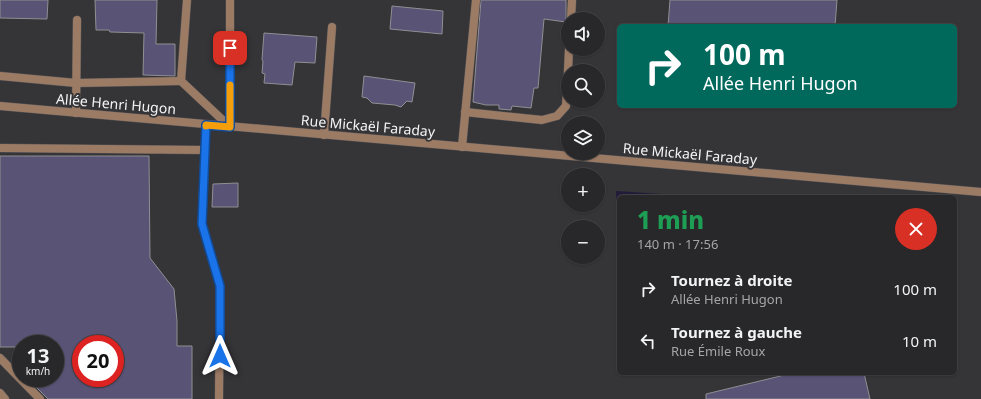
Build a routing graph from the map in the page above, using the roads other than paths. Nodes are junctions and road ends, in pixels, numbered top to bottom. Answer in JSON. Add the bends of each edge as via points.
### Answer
{"nodes":[{"id":1,"x":186,"y":0,"type":"edge"},
{"id":2,"x":230,"y":0,"type":"edge"},
{"id":3,"x":476,"y":0,"type":"edge"},
{"id":4,"x":572,"y":0,"type":"edge"},
{"id":5,"x":571,"y":12,"type":"edge"},
{"id":6,"x":77,"y":20,"type":"dead end"},
{"id":7,"x":332,"y":27,"type":"dead end"},
{"id":8,"x":0,"y":76,"type":"edge"},
{"id":9,"x":181,"y":81,"type":"junction"},
{"id":10,"x":76,"y":83,"type":"junction"},
{"id":11,"x":0,"y":106,"type":"edge"},
{"id":12,"x":564,"y":108,"type":"edge"},
{"id":13,"x":465,"y":112,"type":"junction"},
{"id":14,"x":76,"y":113,"type":"junction"},
{"id":15,"x":206,"y":125,"type":"junction"},
{"id":16,"x":230,"y":127,"type":"junction"},
{"id":17,"x":324,"y":135,"type":"junction"},
{"id":18,"x":462,"y":147,"type":"junction"},
{"id":19,"x":0,"y":148,"type":"edge"},
{"id":20,"x":205,"y":150,"type":"junction"},
{"id":21,"x":981,"y":192,"type":"edge"},
{"id":22,"x":0,"y":358,"type":"edge"},
{"id":23,"x":0,"y":393,"type":"edge"},
{"id":24,"x":5,"y":399,"type":"edge"},
{"id":25,"x":40,"y":399,"type":"edge"},
{"id":26,"x":219,"y":399,"type":"edge"}],
"edges":[{"from":1,"to":9,"type":"street"},
{"from":2,"to":16,"type":"street"},
{"from":3,"to":13,"type":"street"},
{"from":4,"to":5,"type":"street"},
{"from":6,"to":10,"type":"street"},
{"from":7,"to":17,"type":"street"},
{"from":8,"to":10,"type":"street"},
{"from":9,"to":10,"type":"street"},
{"from":9,"to":16,"type":"street"},
{"from":10,"to":14,"type":"street"},
{"from":11,"to":14,"type":"street","name":"Allée Henri Hugon"},
{"from":12,"to":13,"type":"street","via":[[557,116],[542,120]]},
{"from":13,"to":18,"type":"street"},
{"from":14,"to":15,"type":"street","name":"Allée Henri Hugon"},
{"from":15,"to":16,"type":"street","name":"Allée Henri Hugon"},
{"from":15,"to":20,"type":"street"},
{"from":16,"to":17,"type":"street","name":"Rue Mickaël Faraday"},
{"from":17,"to":18,"type":"street","name":"Rue Mickaël Faraday"},
{"from":18,"to":21,"type":"street","name":"Rue Mickaël Faraday"},
{"from":19,"to":20,"type":"street"},
{"from":20,"to":26,"type":"street","via":[[202,224],[220,286]]},
{"from":22,"to":25,"type":"street"},
{"from":23,"to":24,"type":"street"}]}
